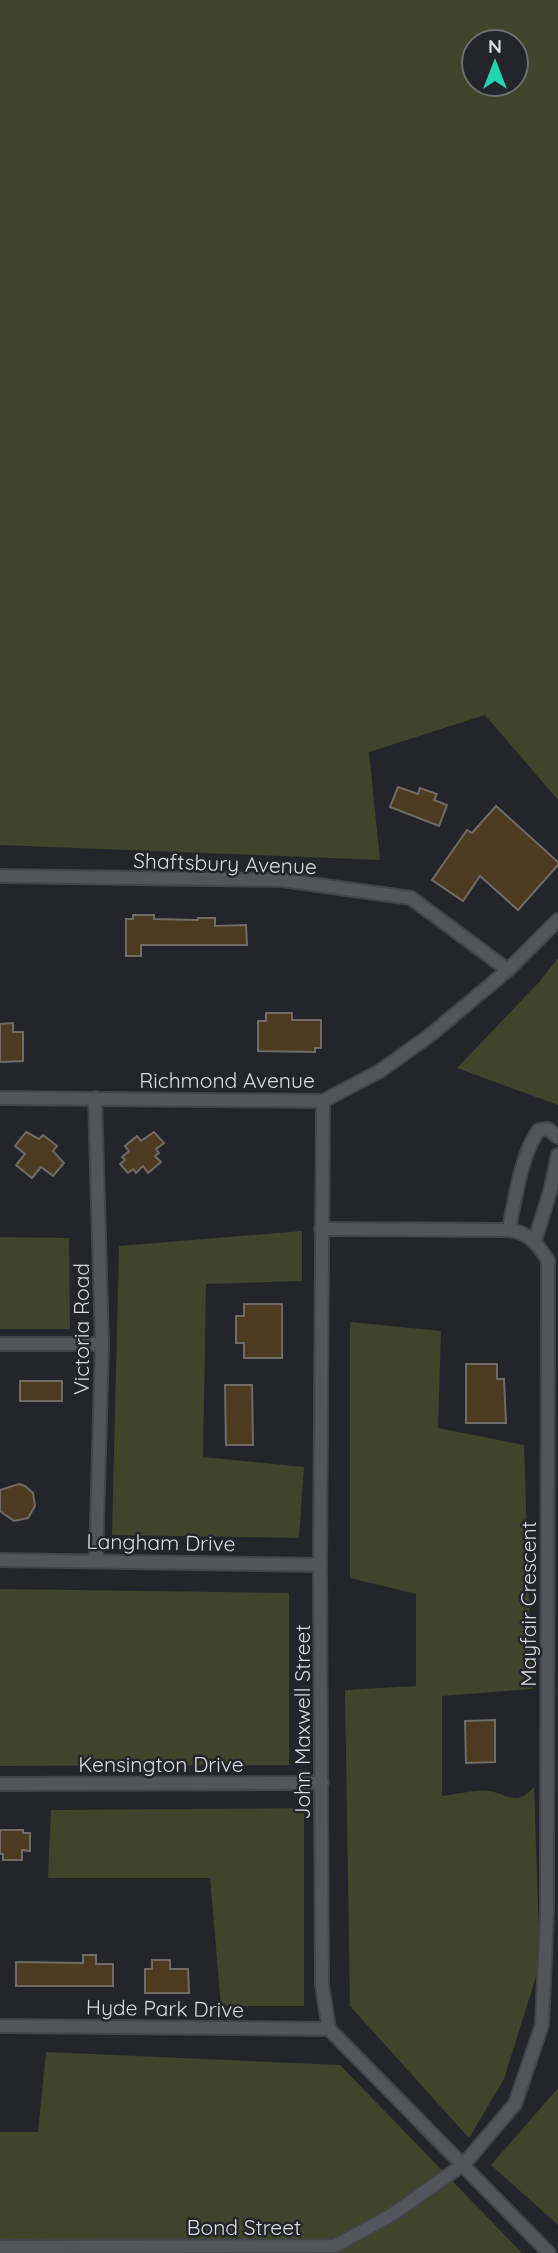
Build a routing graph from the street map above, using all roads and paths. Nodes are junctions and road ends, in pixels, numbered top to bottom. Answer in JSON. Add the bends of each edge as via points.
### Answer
{"nodes":[{"id":1,"x":0,"y":876,"type":"edge"},
{"id":2,"x":558,"y":920,"type":"edge"},
{"id":3,"x":508,"y":970,"type":"junction"},
{"id":4,"x":0,"y":1098,"type":"edge"},
{"id":5,"x":95,"y":1098,"type":"junction"},
{"id":6,"x":323,"y":1101,"type":"junction"},
{"id":7,"x":558,"y":1137,"type":"edge"},
{"id":8,"x":558,"y":1156,"type":"edge"},
{"id":9,"x":321,"y":1229,"type":"junction"},
{"id":10,"x":509,"y":1230,"type":"junction"},
{"id":11,"x":535,"y":1240,"type":"junction"},
{"id":12,"x":0,"y":1344,"type":"edge"},
{"id":13,"x":102,"y":1344,"type":"junction"},
{"id":14,"x":0,"y":1560,"type":"edge"},
{"id":15,"x":96,"y":1560,"type":"junction"},
{"id":16,"x":320,"y":1565,"type":"junction"},
{"id":17,"x":322,"y":1783,"type":"junction"},
{"id":18,"x":0,"y":1784,"type":"edge"},
{"id":19,"x":0,"y":2026,"type":"edge"},
{"id":20,"x":330,"y":2029,"type":"junction"},
{"id":21,"x":464,"y":2164,"type":"junction"},
{"id":22,"x":0,"y":2247,"type":"edge"},
{"id":23,"x":548,"y":2253,"type":"edge"}],
"edges":[{"from":1,"to":3,"type":"street","name":"Shaftsbury Avenue","via":[[282,880],[411,898]]},
{"from":2,"to":3,"type":"street","name":"Richmond Avenue"},
{"from":3,"to":6,"type":"street","name":"Richmond Avenue","via":[[380,1071]]},
{"from":4,"to":5,"type":"street","name":"Richmond Avenue"},
{"from":5,"to":6,"type":"street","name":"Richmond Avenue"},
{"from":5,"to":13,"type":"street","name":"Victoria Road"},
{"from":6,"to":9,"type":"street","name":"John Maxwell Street"},
{"from":7,"to":10,"type":"street","via":[[548,1129],[539,1130],[532,1139]]},
{"from":8,"to":11,"type":"street"},
{"from":9,"to":10,"type":"street"},
{"from":9,"to":16,"type":"street","name":"John Maxwell Street"},
{"from":10,"to":11,"type":"street"},
{"from":11,"to":21,"type":"street","name":"Mayfair Crescent","via":[[548,1260],[547,1913],[542,2025],[515,2104]]},
{"from":12,"to":13,"type":"street"},
{"from":13,"to":15,"type":"street","name":"Victoria Road"},
{"from":14,"to":15,"type":"street","name":"Langham Drive"},
{"from":15,"to":16,"type":"street","name":"Langham Drive"},
{"from":16,"to":17,"type":"street","name":"John Maxwell Street"},
{"from":17,"to":18,"type":"street","name":"Kensington Drive"},
{"from":17,"to":20,"type":"street","name":"John Maxwell Street","via":[[322,1985]]},
{"from":19,"to":20,"type":"street","name":"Hyde Park Drive"},
{"from":20,"to":21,"type":"street"},
{"from":21,"to":22,"type":"street","name":"Bond Street","via":[[393,2214],[335,2246]]},
{"from":21,"to":23,"type":"street"}]}
